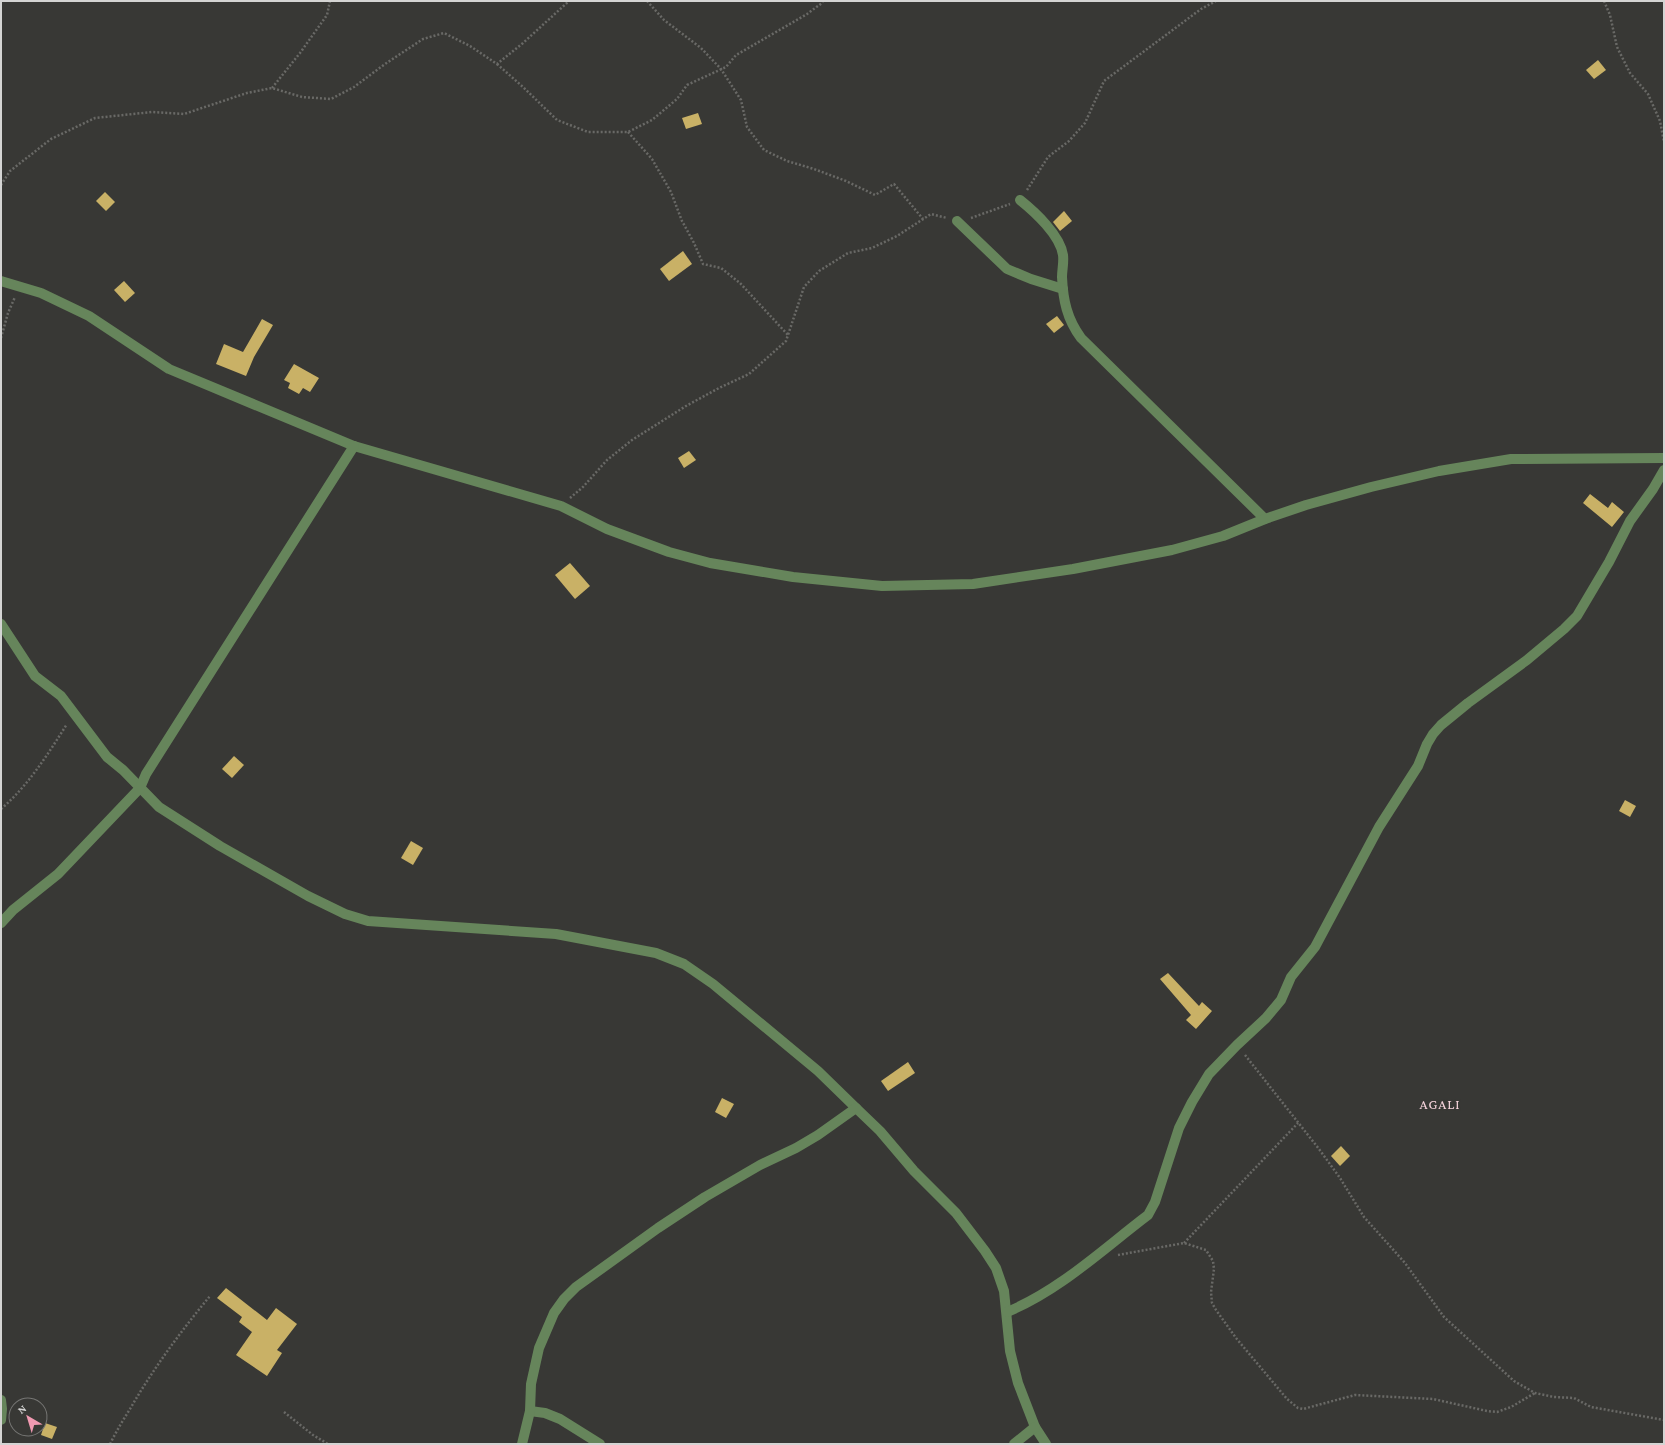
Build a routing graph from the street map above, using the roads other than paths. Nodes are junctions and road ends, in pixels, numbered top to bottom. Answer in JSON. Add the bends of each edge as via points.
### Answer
{"nodes":[{"id":1,"x":1020,"y":200,"type":"road end"},
{"id":2,"x":957,"y":221,"type":"road end"},
{"id":3,"x":1,"y":281,"type":"edge"},
{"id":4,"x":1063,"y":289,"type":"junction"},
{"id":5,"x":354,"y":446,"type":"junction"},
{"id":6,"x":1664,"y":458,"type":"edge"},
{"id":7,"x":1664,"y":470,"type":"edge"},
{"id":8,"x":1265,"y":519,"type":"junction"},
{"id":9,"x":1,"y":624,"type":"edge"},
{"id":10,"x":140,"y":788,"type":"junction"},
{"id":11,"x":1,"y":923,"type":"edge"},
{"id":12,"x":856,"y":1108,"type":"junction"},
{"id":13,"x":1007,"y":1312,"type":"junction"},
{"id":14,"x":1,"y":1400,"type":"edge"},
{"id":15,"x":530,"y":1411,"type":"junction"},
{"id":16,"x":1,"y":1420,"type":"edge"},
{"id":17,"x":1035,"y":1427,"type":"junction"},
{"id":18,"x":522,"y":1444,"type":"edge"},
{"id":19,"x":600,"y":1444,"type":"edge"},
{"id":20,"x":1014,"y":1444,"type":"edge"},
{"id":21,"x":1046,"y":1444,"type":"edge"}],
"edges":[{"from":1,"to":4,"type":"street","via":[[1040,216],[1055,237],[1063,255]]},
{"from":2,"to":4,"type":"street","via":[[1007,269]]},
{"from":3,"to":5,"type":"street","via":[[41,293],[89,316],[170,369]]},
{"from":4,"to":8,"type":"street","via":[[1064,305],[1081,338]]},
{"from":5,"to":8,"type":"street","via":[[561,506],[607,529],[710,564],[793,577],[882,586],[973,584],[1073,569],[1172,550],[1223,536]]},
{"from":5,"to":10,"type":"street","via":[[146,774]]},
{"from":6,"to":8,"type":"street","via":[[1504,460],[1438,471],[1371,487]]},
{"from":7,"to":13,"type":"street","via":[[1630,522],[1577,616],[1527,660],[1468,703],[1433,734],[1418,766],[1379,827],[1315,947],[1291,977],[1281,1000],[1209,1074],[1192,1102],[1179,1128],[1155,1202],[1148,1215],[1064,1279],[1027,1304]]},
{"from":9,"to":10,"type":"street","via":[[35,676],[61,696],[107,758]]},
{"from":10,"to":11,"type":"street","via":[[58,874],[13,910]]},
{"from":10,"to":12,"type":"street","via":[[159,807],[220,846],[345,914],[368,921],[556,934],[656,953],[684,964],[770,1030]]},
{"from":12,"to":13,"type":"street","via":[[956,1213],[985,1251],[996,1268],[1004,1291]]},
{"from":12,"to":15,"type":"street","via":[[796,1148],[760,1165],[705,1197],[576,1287],[551,1318],[539,1348],[531,1384]]},
{"from":13,"to":17,"type":"street","via":[[1010,1352],[1018,1383]]},
{"from":14,"to":16,"type":"street"},
{"from":15,"to":18,"type":"street"},
{"from":15,"to":19,"type":"street","via":[[560,1419]]},
{"from":17,"to":20,"type":"street"},
{"from":17,"to":21,"type":"street"}]}
